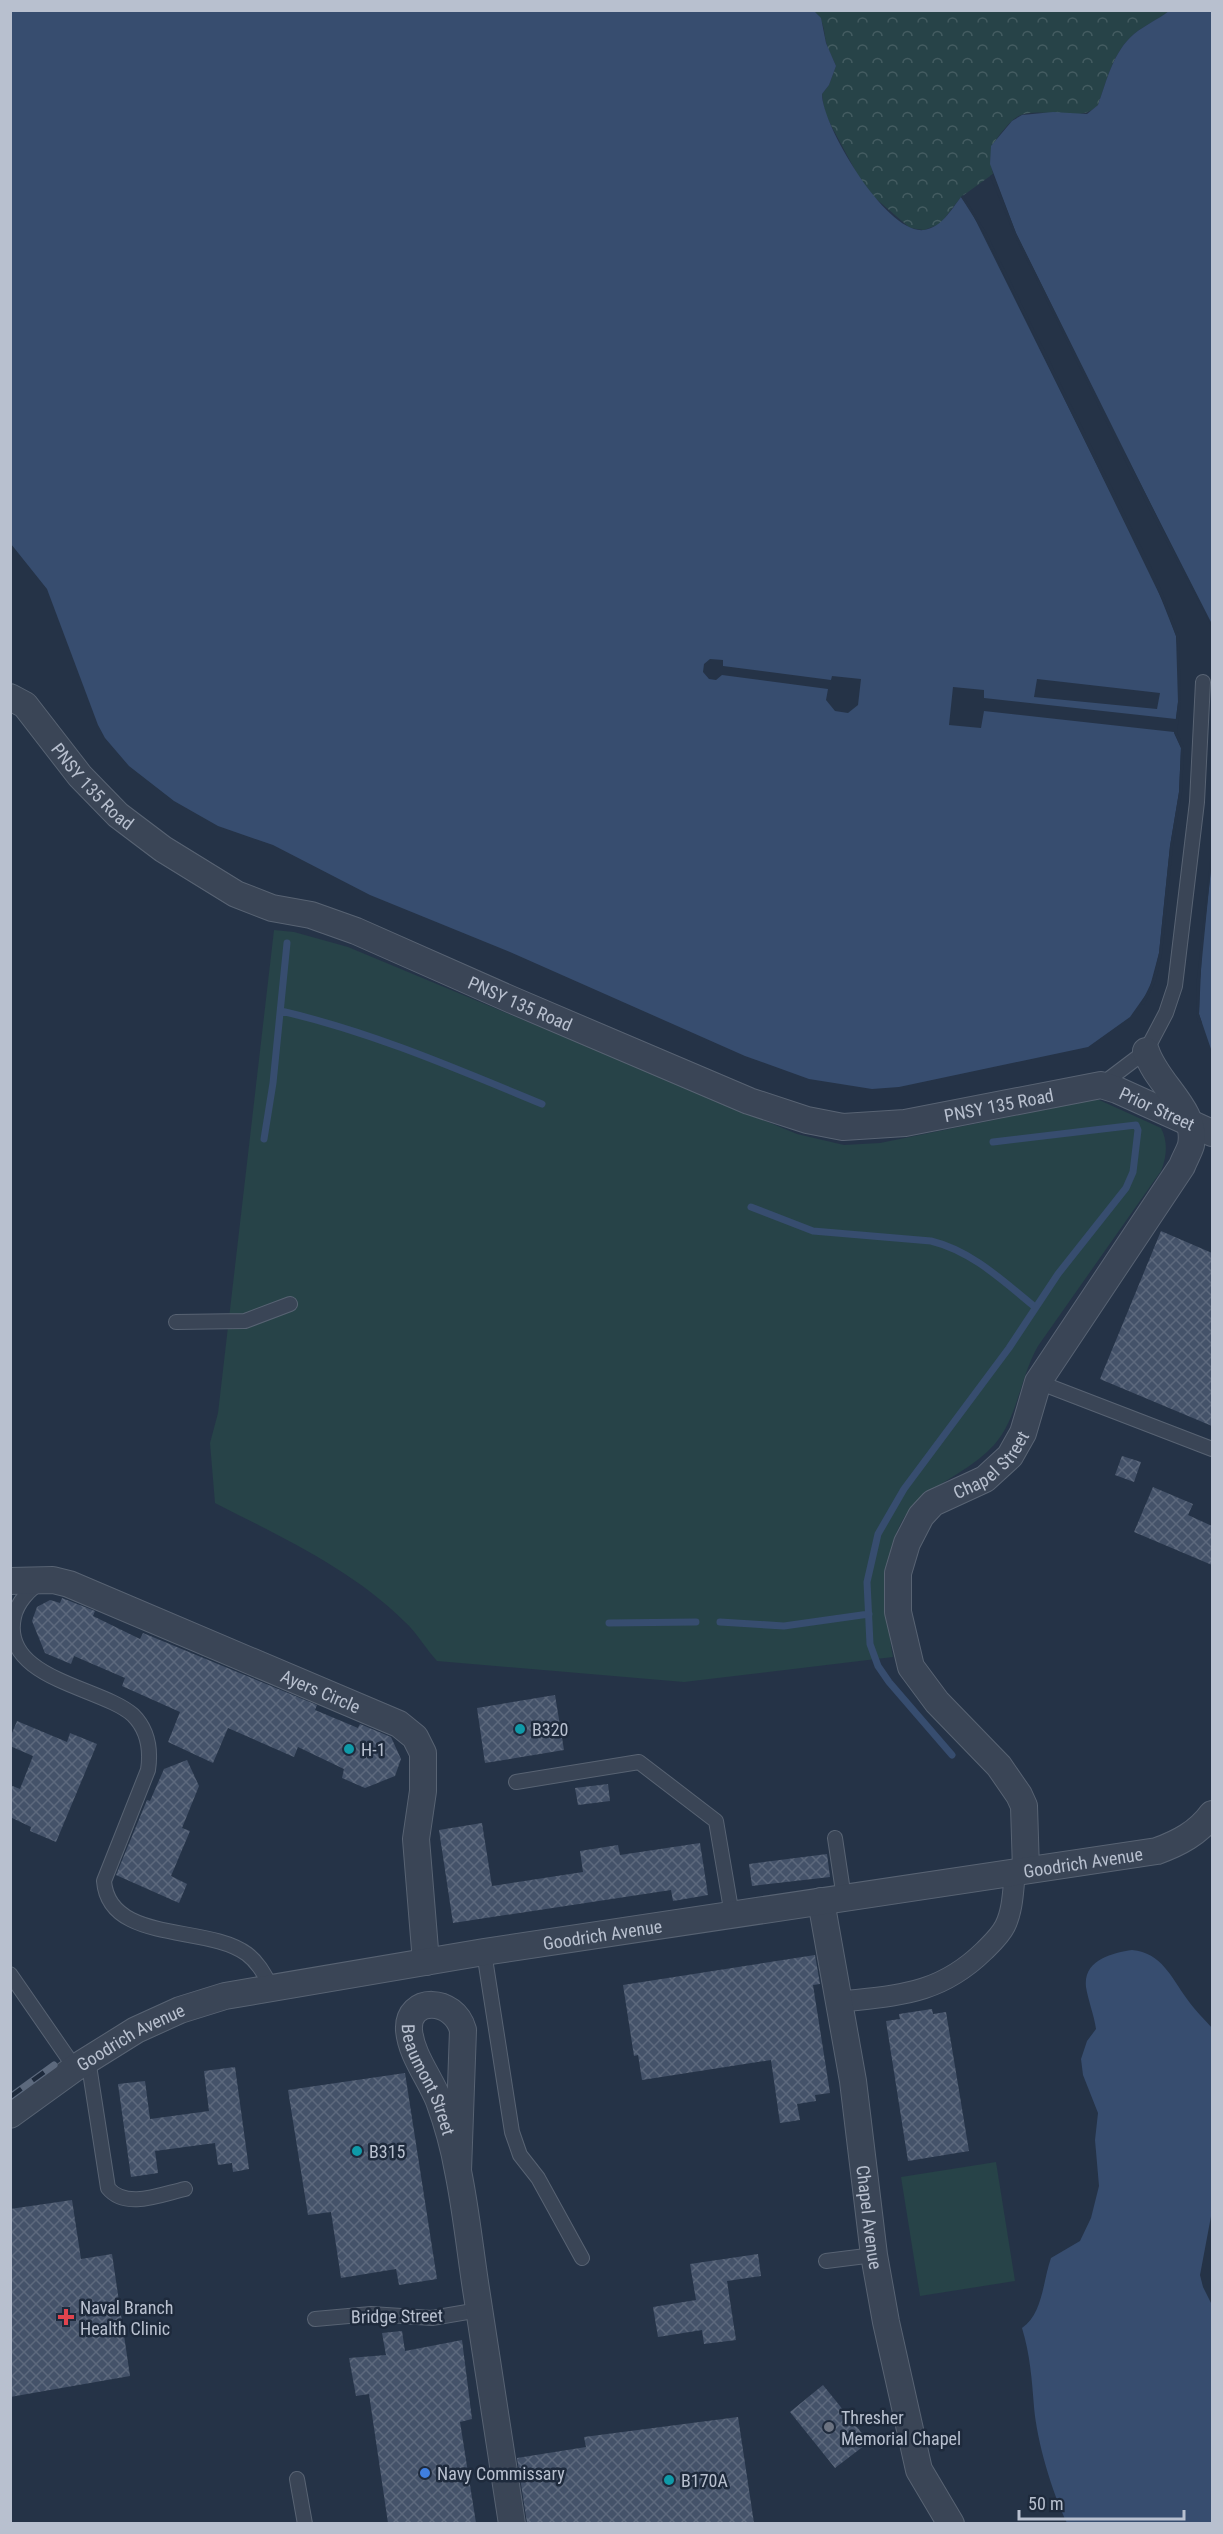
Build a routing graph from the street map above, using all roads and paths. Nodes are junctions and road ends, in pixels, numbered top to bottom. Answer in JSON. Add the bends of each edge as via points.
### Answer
{"nodes":[{"id":1,"x":1203,"y":682,"type":"dead end"},
{"id":2,"x":10,"y":697,"type":"edge"},
{"id":3,"x":1146,"y":1051,"type":"junction"},
{"id":4,"x":1101,"y":1085,"type":"junction"},
{"id":5,"x":1202,"y":1128,"type":"edge"},
{"id":6,"x":290,"y":1304,"type":"dead end"},
{"id":7,"x":176,"y":1322,"type":"dead end"},
{"id":8,"x":1038,"y":1382,"type":"junction"},
{"id":9,"x":1212,"y":1449,"type":"edge"},
{"id":10,"x":10,"y":1581,"type":"edge"},
{"id":11,"x":45,"y":1581,"type":"junction"},
{"id":12,"x":516,"y":1782,"type":"dead end"},
{"id":13,"x":1212,"y":1814,"type":"edge"},
{"id":14,"x":835,"y":1838,"type":"dead end"},
{"id":15,"x":1020,"y":1871,"type":"junction"},
{"id":16,"x":833,"y":1899,"type":"junction"},
{"id":17,"x":732,"y":1915,"type":"junction"},
{"id":18,"x":484,"y":1952,"type":"junction"},
{"id":19,"x":426,"y":1962,"type":"junction"},
{"id":20,"x":10,"y":1974,"type":"edge"},
{"id":21,"x":272,"y":1988,"type":"junction"},
{"id":22,"x":839,"y":2002,"type":"junction"},
{"id":23,"x":82,"y":2063,"type":"junction"},
{"id":24,"x":10,"y":2115,"type":"edge"},
{"id":25,"x":458,"y":2171,"type":"junction"},
{"id":26,"x":185,"y":2189,"type":"dead end"},
{"id":27,"x":874,"y":2255,"type":"junction"},
{"id":28,"x":582,"y":2258,"type":"dead end"},
{"id":29,"x":826,"y":2261,"type":"dead end"},
{"id":30,"x":479,"y":2310,"type":"junction"},
{"id":31,"x":315,"y":2319,"type":"dead end"},
{"id":32,"x":297,"y":2479,"type":"dead end"},
{"id":33,"x":305,"y":2523,"type":"edge"},
{"id":34,"x":512,"y":2523,"type":"edge"},
{"id":35,"x":951,"y":2523,"type":"edge"}],
"edges":[{"from":1,"to":3,"type":"lane","via":[[1197,802],[1175,986]]},
{"from":2,"to":4,"type":"street","name":"PNSY 135 Road","via":[[25,705],[80,776],[118,815],[163,849],[236,894],[356,931],[749,1101],[843,1127],[905,1123]]},
{"from":3,"to":4,"type":"lane"},
{"from":3,"to":5,"type":"street","via":[[1151,1066]]},
{"from":4,"to":5,"type":"street","name":"Prior Street"},
{"from":5,"to":8,"type":"street","name":"Chapel Street","via":[[1182,1166]]},
{"from":6,"to":7,"type":"lane","via":[[245,1321]]},
{"from":8,"to":9,"type":"lane"},
{"from":8,"to":15,"type":"street","name":"Chapel Street","via":[[1023,1433],[1010,1456],[985,1479],[933,1503],[921,1516],[902,1557],[897,1593],[906,1651],[918,1679],[999,1766],[1024,1806]]},
{"from":10,"to":11,"type":"street","name":"Ayers Circle"},
{"from":11,"to":19,"type":"street","name":"Ayers Circle","via":[[69,1584],[410,1732],[423,1753],[423,1791],[416,1839]]},
{"from":11,"to":21,"type":"lane","via":[[22,1600],[13,1620],[15,1637],[24,1656],[42,1672],[132,1714],[148,1740],[148,1770],[104,1881],[105,1894],[119,1913],[137,1923],[190,1934],[246,1953]]},
{"from":12,"to":17,"type":"lane","via":[[639,1762],[716,1821]]},
{"from":13,"to":15,"type":"street","name":"Goodrich Avenue","via":[[1179,1843],[1157,1851]]},
{"from":14,"to":16,"type":"lane"},
{"from":15,"to":16,"type":"street","name":"Goodrich Avenue"},
{"from":15,"to":22,"type":"street","via":[[1005,1927],[957,1974],[917,1990]]},
{"from":16,"to":17,"type":"street","name":"Goodrich Avenue"},
{"from":16,"to":22,"type":"street","name":"Chapel Avenue"},
{"from":17,"to":18,"type":"street","name":"Goodrich Avenue"},
{"from":18,"to":19,"type":"street","name":"Goodrich Avenue"},
{"from":18,"to":28,"type":"lane","via":[[512,2132],[520,2155]]},
{"from":19,"to":21,"type":"street","name":"Goodrich Avenue"},
{"from":20,"to":23,"type":"lane"},
{"from":21,"to":23,"type":"street","name":"Goodrich Avenue","via":[[225,1996],[180,2010],[136,2030]]},
{"from":22,"to":27,"type":"street","name":"Chapel Avenue","via":[[853,2081]]},
{"from":23,"to":24,"type":"street","name":"Goodrich Avenue"},
{"from":23,"to":26,"type":"lane","via":[[108,2188],[113,2194],[133,2200]]},
{"from":25,"to":25,"type":"street","name":"Beaumont Street","via":[[463,2030],[450,2010],[434,2005],[421,2007],[411,2017],[409,2033],[438,2100]]},
{"from":25,"to":30,"type":"street","name":"Beaumont Street"},
{"from":27,"to":29,"type":"lane"},
{"from":27,"to":35,"type":"street","name":"Chapel Avenue","via":[[914,2454],[919,2470]]},
{"from":30,"to":31,"type":"lane","name":"Bridge Street","via":[[432,2318],[371,2314]]},
{"from":30,"to":34,"type":"street","name":"Beaumont Street"},
{"from":32,"to":33,"type":"lane"}]}
